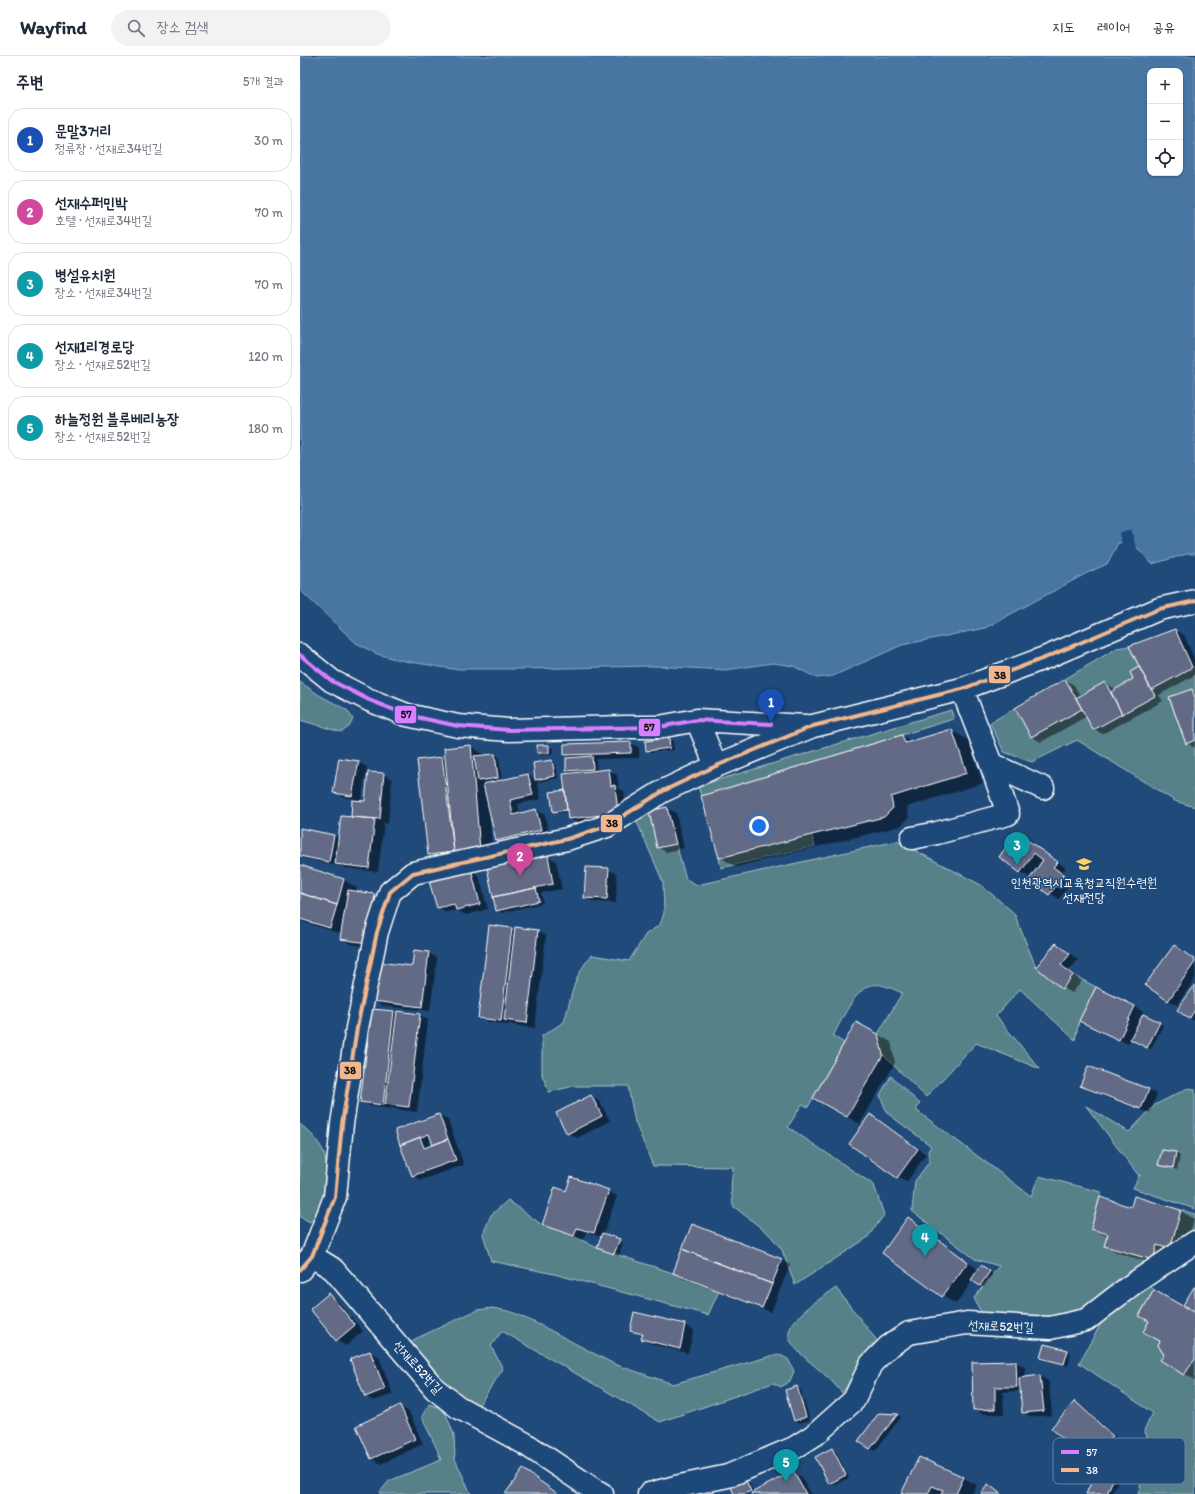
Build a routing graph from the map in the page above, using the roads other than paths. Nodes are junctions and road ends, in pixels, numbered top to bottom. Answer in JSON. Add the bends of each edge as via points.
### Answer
{"nodes":[{"id":1,"x":1195,"y":601,"type":"edge"},
{"id":2,"x":300,"y":655,"type":"edge"},
{"id":3,"x":962,"y":689,"type":"junction"},
{"id":4,"x":697,"y":720,"type":"junction"},
{"id":5,"x":813,"y":726,"type":"junction"},
{"id":6,"x":991,"y":764,"type":"junction"},
{"id":7,"x":716,"y":766,"type":"junction"},
{"id":8,"x":1043,"y":788,"type":"dead end"},
{"id":9,"x":912,"y":838,"type":"dead end"},
{"id":10,"x":1195,"y":1242,"type":"edge"},
{"id":11,"x":306,"y":1263,"type":"edge"},
{"id":12,"x":602,"y":1494,"type":"edge"},
{"id":13,"x":649,"y":1494,"type":"edge"}],
"edges":[{"from":1,"to":3,"type":"street","via":[[1159,609],[1047,657]]},
{"from":2,"to":4,"type":"street","via":[[332,681],[369,700],[406,715],[458,726],[509,730],[625,728],[659,727]]},
{"from":3,"to":5,"type":"street"},
{"from":3,"to":6,"type":"street"},
{"from":4,"to":5,"type":"street"},
{"from":4,"to":7,"type":"street"},
{"from":5,"to":7,"type":"street"},
{"from":6,"to":8,"type":"street"},
{"from":6,"to":9,"type":"street","via":[[1008,814]]},
{"from":7,"to":11,"type":"street","via":[[663,791],[607,826],[567,839],[413,873],[390,892],[377,932],[357,1028],[342,1124],[335,1197]]},
{"from":10,"to":13,"type":"street","name":"선재로52번길","via":[[1130,1286],[1086,1320],[1050,1328],[967,1323],[909,1334],[888,1347],[871,1364],[854,1400],[816,1434],[794,1448],[728,1476]]},
{"from":11,"to":12,"type":"street","name":"선재로52번길","via":[[332,1269],[434,1389],[458,1407],[524,1443]]}]}
